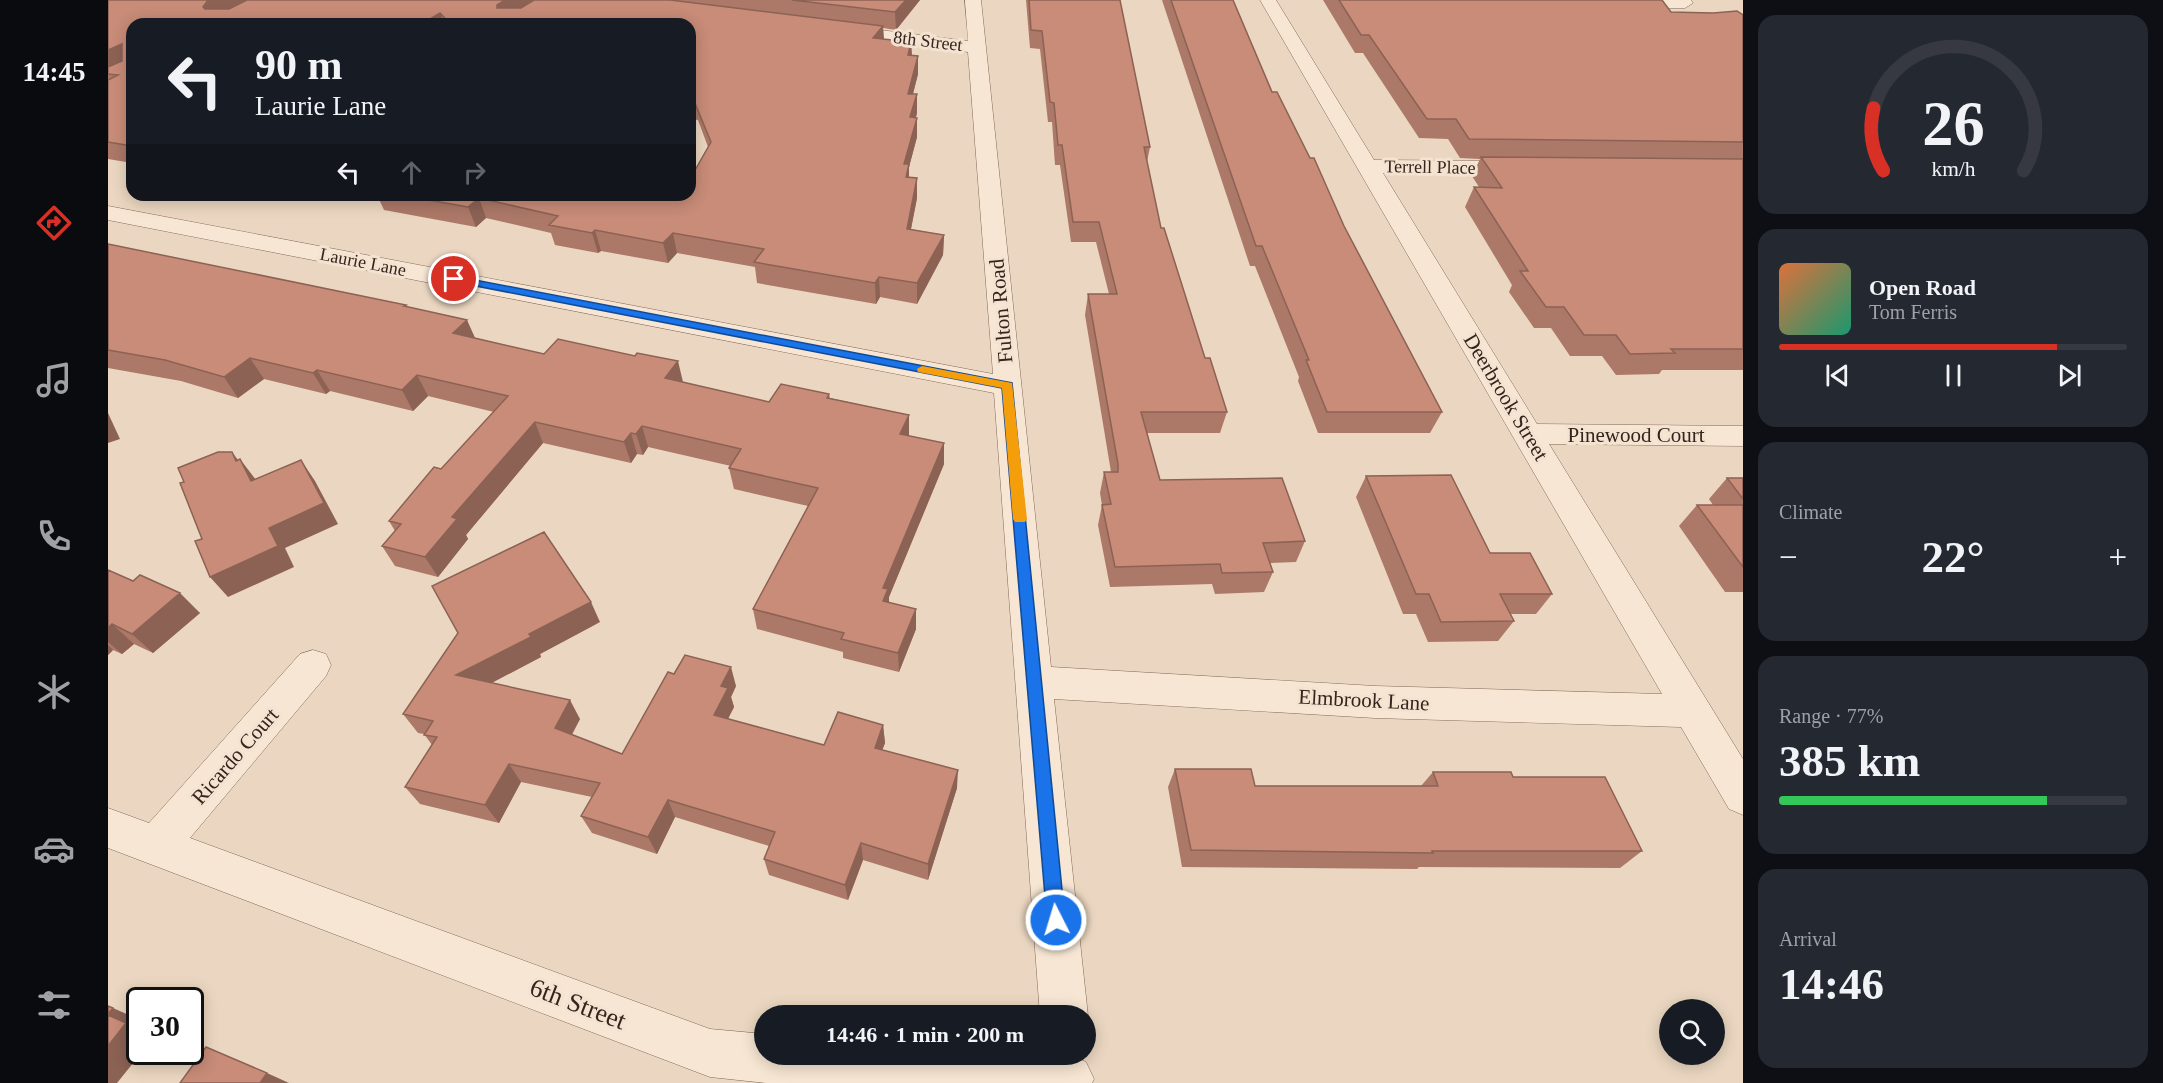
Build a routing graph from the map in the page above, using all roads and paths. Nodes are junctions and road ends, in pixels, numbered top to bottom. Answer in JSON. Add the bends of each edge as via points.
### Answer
{"nodes":[{"id":1,"x":973,"y":0,"type":"edge"},
{"id":2,"x":1268,"y":0,"type":"edge"},
{"id":3,"x":1684,"y":2,"type":"edge"},
{"id":4,"x":1603,"y":3,"type":"edge"},
{"id":5,"x":826,"y":28,"type":"edge"},
{"id":6,"x":976,"y":46,"type":"junction"},
{"id":7,"x":1368,"y":166,"type":"junction"},
{"id":8,"x":1544,"y":168,"type":"edge"},
{"id":9,"x":108,"y":213,"type":"edge"},
{"id":10,"x":1007,"y":386,"type":"junction"},
{"id":11,"x":1528,"y":434,"type":"junction"},
{"id":12,"x":1743,"y":436,"type":"edge"},
{"id":13,"x":313,"y":665,"type":"dead end"},
{"id":14,"x":1035,"y":682,"type":"junction"},
{"id":15,"x":1692,"y":711,"type":"junction"},
{"id":16,"x":1743,"y":795,"type":"edge"},
{"id":17,"x":108,"y":828,"type":"edge"},
{"id":18,"x":157,"y":846,"type":"junction"},
{"id":19,"x":1063,"y":1005,"type":"edge"},
{"id":20,"x":1069,"y":1072,"type":"edge"}],
"edges":[{"from":1,"to":6,"type":"street","name":"Fulton Road"},
{"from":2,"to":7,"type":"street","name":"Deerbrook Street"},
{"from":3,"to":4,"type":"street"},
{"from":5,"to":6,"type":"street","name":"8th Street"},
{"from":6,"to":10,"type":"street","name":"Fulton Road"},
{"from":7,"to":8,"type":"street","name":"Terrell Place"},
{"from":7,"to":11,"type":"street","name":"Deerbrook Street"},
{"from":9,"to":10,"type":"street","name":"Laurie Lane"},
{"from":10,"to":14,"type":"street","name":"Fulton Road"},
{"from":11,"to":12,"type":"street","name":"Pinewood Court"},
{"from":11,"to":15,"type":"street","name":"Deerbrook Street"},
{"from":13,"to":18,"type":"street","name":"Ricardo Court"},
{"from":14,"to":15,"type":"street","name":"Elmbrook Lane","via":[[1375,702]]},
{"from":14,"to":19,"type":"street","name":"Fulton Road"},
{"from":15,"to":16,"type":"street","name":"Deerbrook Street"},
{"from":17,"to":18,"type":"street","name":"6th Street"},
{"from":18,"to":20,"type":"street","name":"6th Street","via":[[710,1053],[962,1079]]}]}
